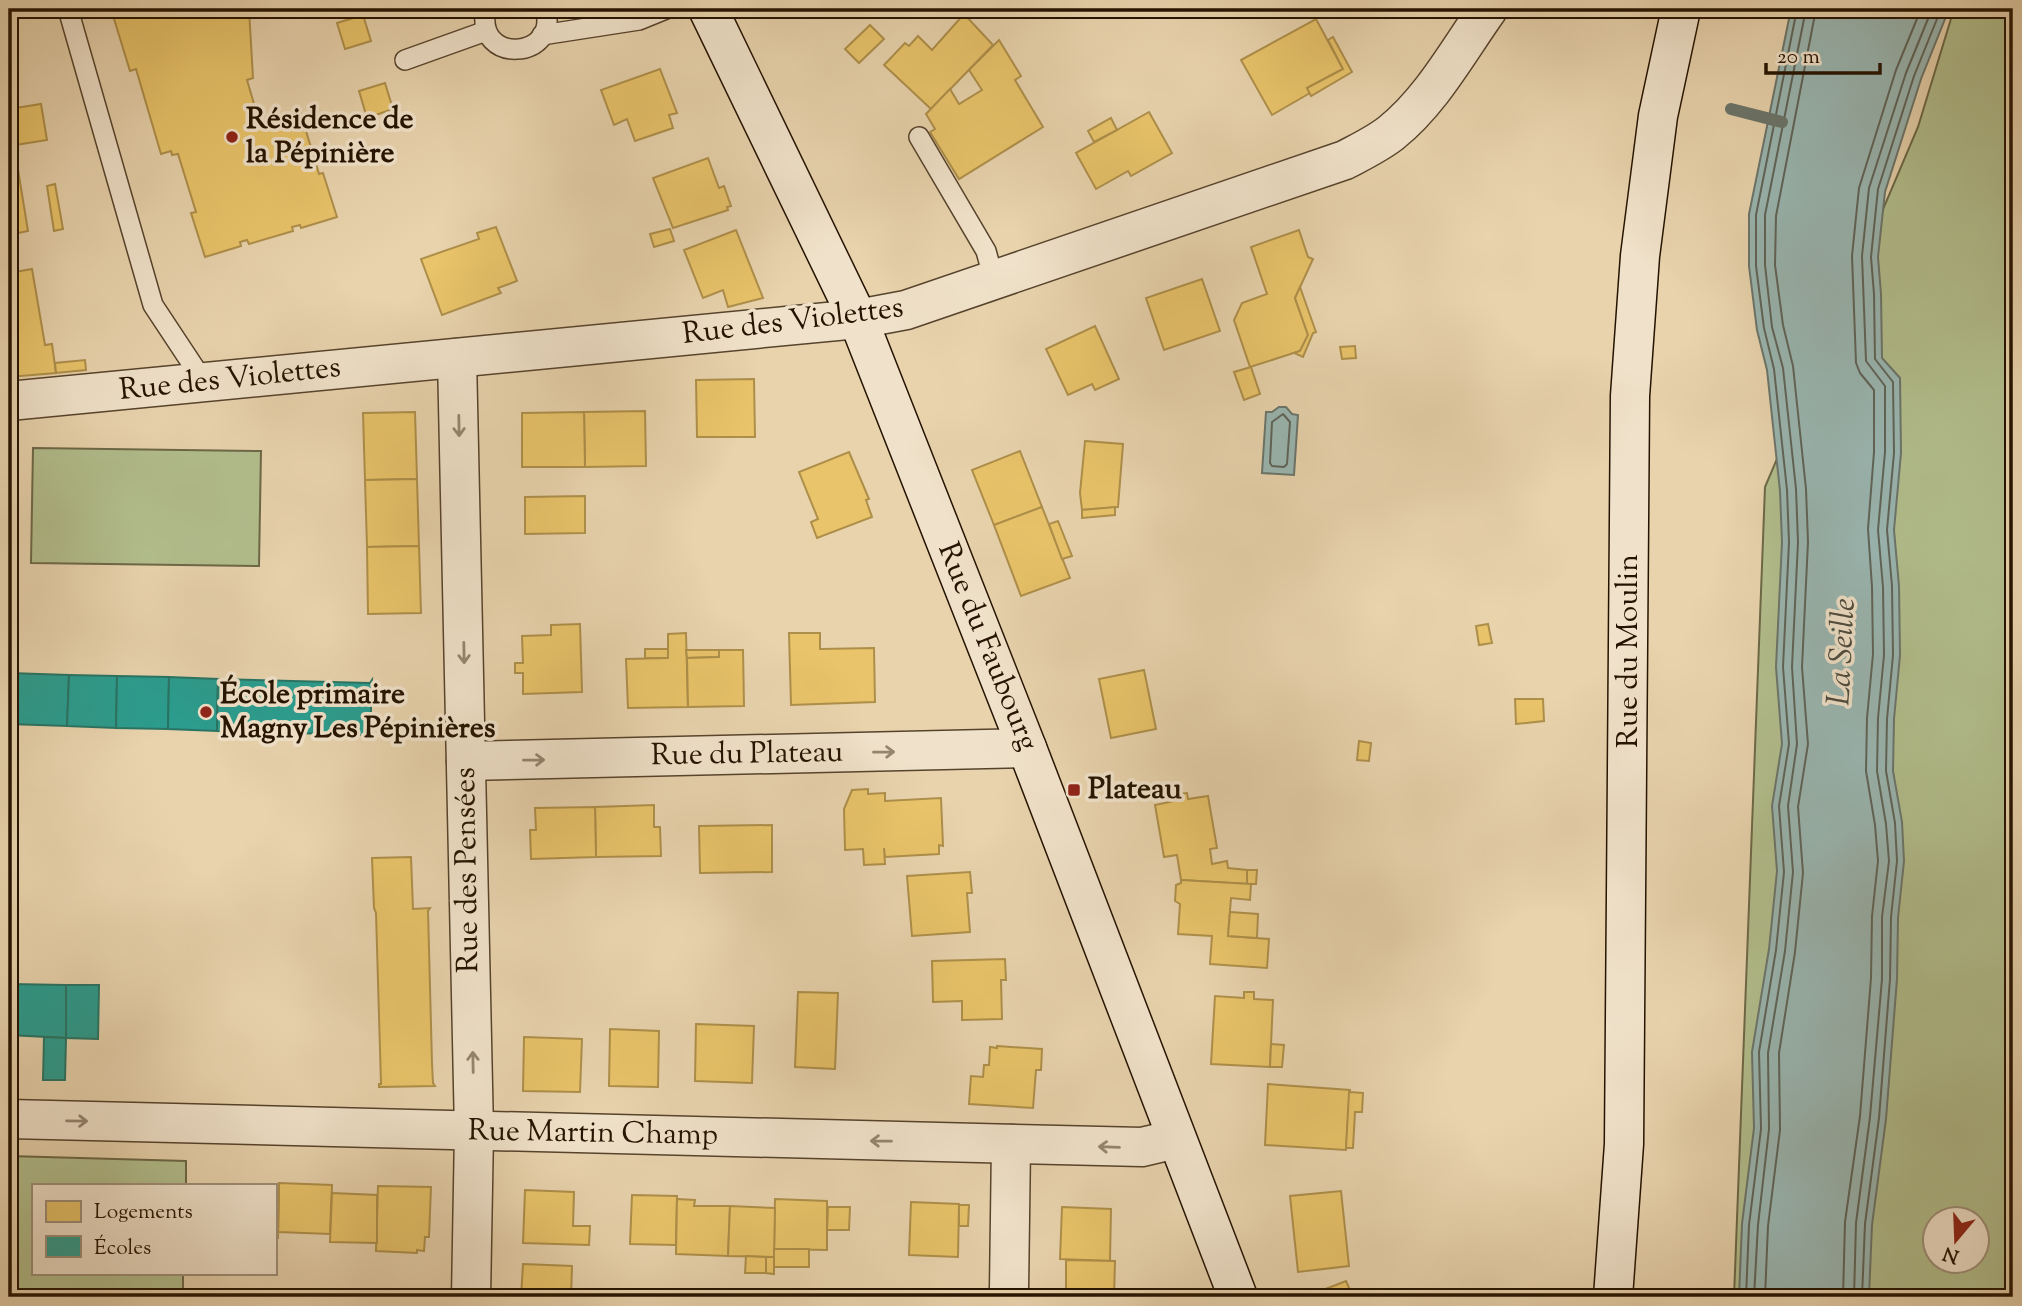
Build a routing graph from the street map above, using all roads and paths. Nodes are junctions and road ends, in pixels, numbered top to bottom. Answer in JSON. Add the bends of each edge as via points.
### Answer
{"nodes":[{"id":1,"x":68,"y":9,"type":"edge"},
{"id":2,"x":486,"y":9,"type":"edge"},
{"id":3,"x":545,"y":9,"type":"edge"},
{"id":4,"x":666,"y":9,"type":"edge"},
{"id":5,"x":708,"y":9,"type":"edge"},
{"id":6,"x":1488,"y":9,"type":"edge"},
{"id":7,"x":1681,"y":9,"type":"edge"},
{"id":8,"x":486,"y":31,"type":"junction"},
{"id":9,"x":542,"y":35,"type":"junction"},
{"id":10,"x":405,"y":60,"type":"dead end"},
{"id":11,"x":919,"y":137,"type":"dead end"},
{"id":12,"x":994,"y":280,"type":"junction"},
{"id":13,"x":858,"y":319,"type":"junction"},
{"id":14,"x":457,"y":358,"type":"junction"},
{"id":15,"x":200,"y":383,"type":"junction"},
{"id":16,"x":9,"y":401,"type":"edge"},
{"id":17,"x":1027,"y":748,"type":"junction"},
{"id":18,"x":466,"y":761,"type":"junction"},
{"id":19,"x":9,"y":1119,"type":"edge"},
{"id":20,"x":474,"y":1130,"type":"junction"},
{"id":21,"x":1176,"y":1139,"type":"junction"},
{"id":22,"x":1011,"y":1144,"type":"junction"},
{"id":23,"x":471,"y":1297,"type":"edge"},
{"id":24,"x":1007,"y":1297,"type":"edge"},
{"id":25,"x":1238,"y":1297,"type":"edge"},
{"id":26,"x":1613,"y":1297,"type":"edge"}],
"edges":[{"from":1,"to":15,"type":"lane","via":[[153,305]]},
{"from":2,"to":8,"type":"lane"},
{"from":3,"to":9,"type":"lane"},
{"from":4,"to":9,"type":"lane","via":[[639,20]]},
{"from":5,"to":13,"type":"street","name":"Rue du Faubourg"},
{"from":6,"to":12,"type":"street","name":"Rue des Violettes","via":[[1424,99],[1390,134],[1368,148],[1345,160]]},
{"from":7,"to":26,"type":"street","name":"Rue du Moulin","via":[[1658,116],[1640,256],[1630,396],[1624,1144]]},
{"from":8,"to":9,"type":"lane","via":[[499,45],[518,50],[536,43]]},
{"from":8,"to":10,"type":"lane"},
{"from":11,"to":12,"type":"lane","via":[[986,251]]},
{"from":12,"to":13,"type":"street","name":"Rue des Violettes","via":[[906,310]]},
{"from":13,"to":14,"type":"street","name":"Rue des Violettes"},
{"from":13,"to":17,"type":"street","name":"Rue du Faubourg"},
{"from":14,"to":15,"type":"street","name":"Rue des Violettes"},
{"from":14,"to":18,"type":"street","name":"Rue des Pensées","one_way":true},
{"from":15,"to":16,"type":"street","name":"Rue des Violettes"},
{"from":18,"to":17,"type":"street","name":"Rue du Plateau","one_way":true},
{"from":17,"to":21,"type":"street","name":"Rue du Faubourg"},
{"from":20,"to":18,"type":"street","name":"Rue des Pensées","one_way":true},
{"from":19,"to":20,"type":"street","name":"Rue Martin Champ","one_way":true},
{"from":22,"to":20,"type":"street","name":"Rue Martin Champ","one_way":true},
{"from":20,"to":23,"type":"street","name":"Rue des Pensées"},
{"from":21,"to":22,"type":"street","name":"Rue Martin Champ","one_way":true,"via":[[1142,1147]]},
{"from":21,"to":25,"type":"street","name":"Rue du Faubourg"},
{"from":22,"to":24,"type":"street"}]}
